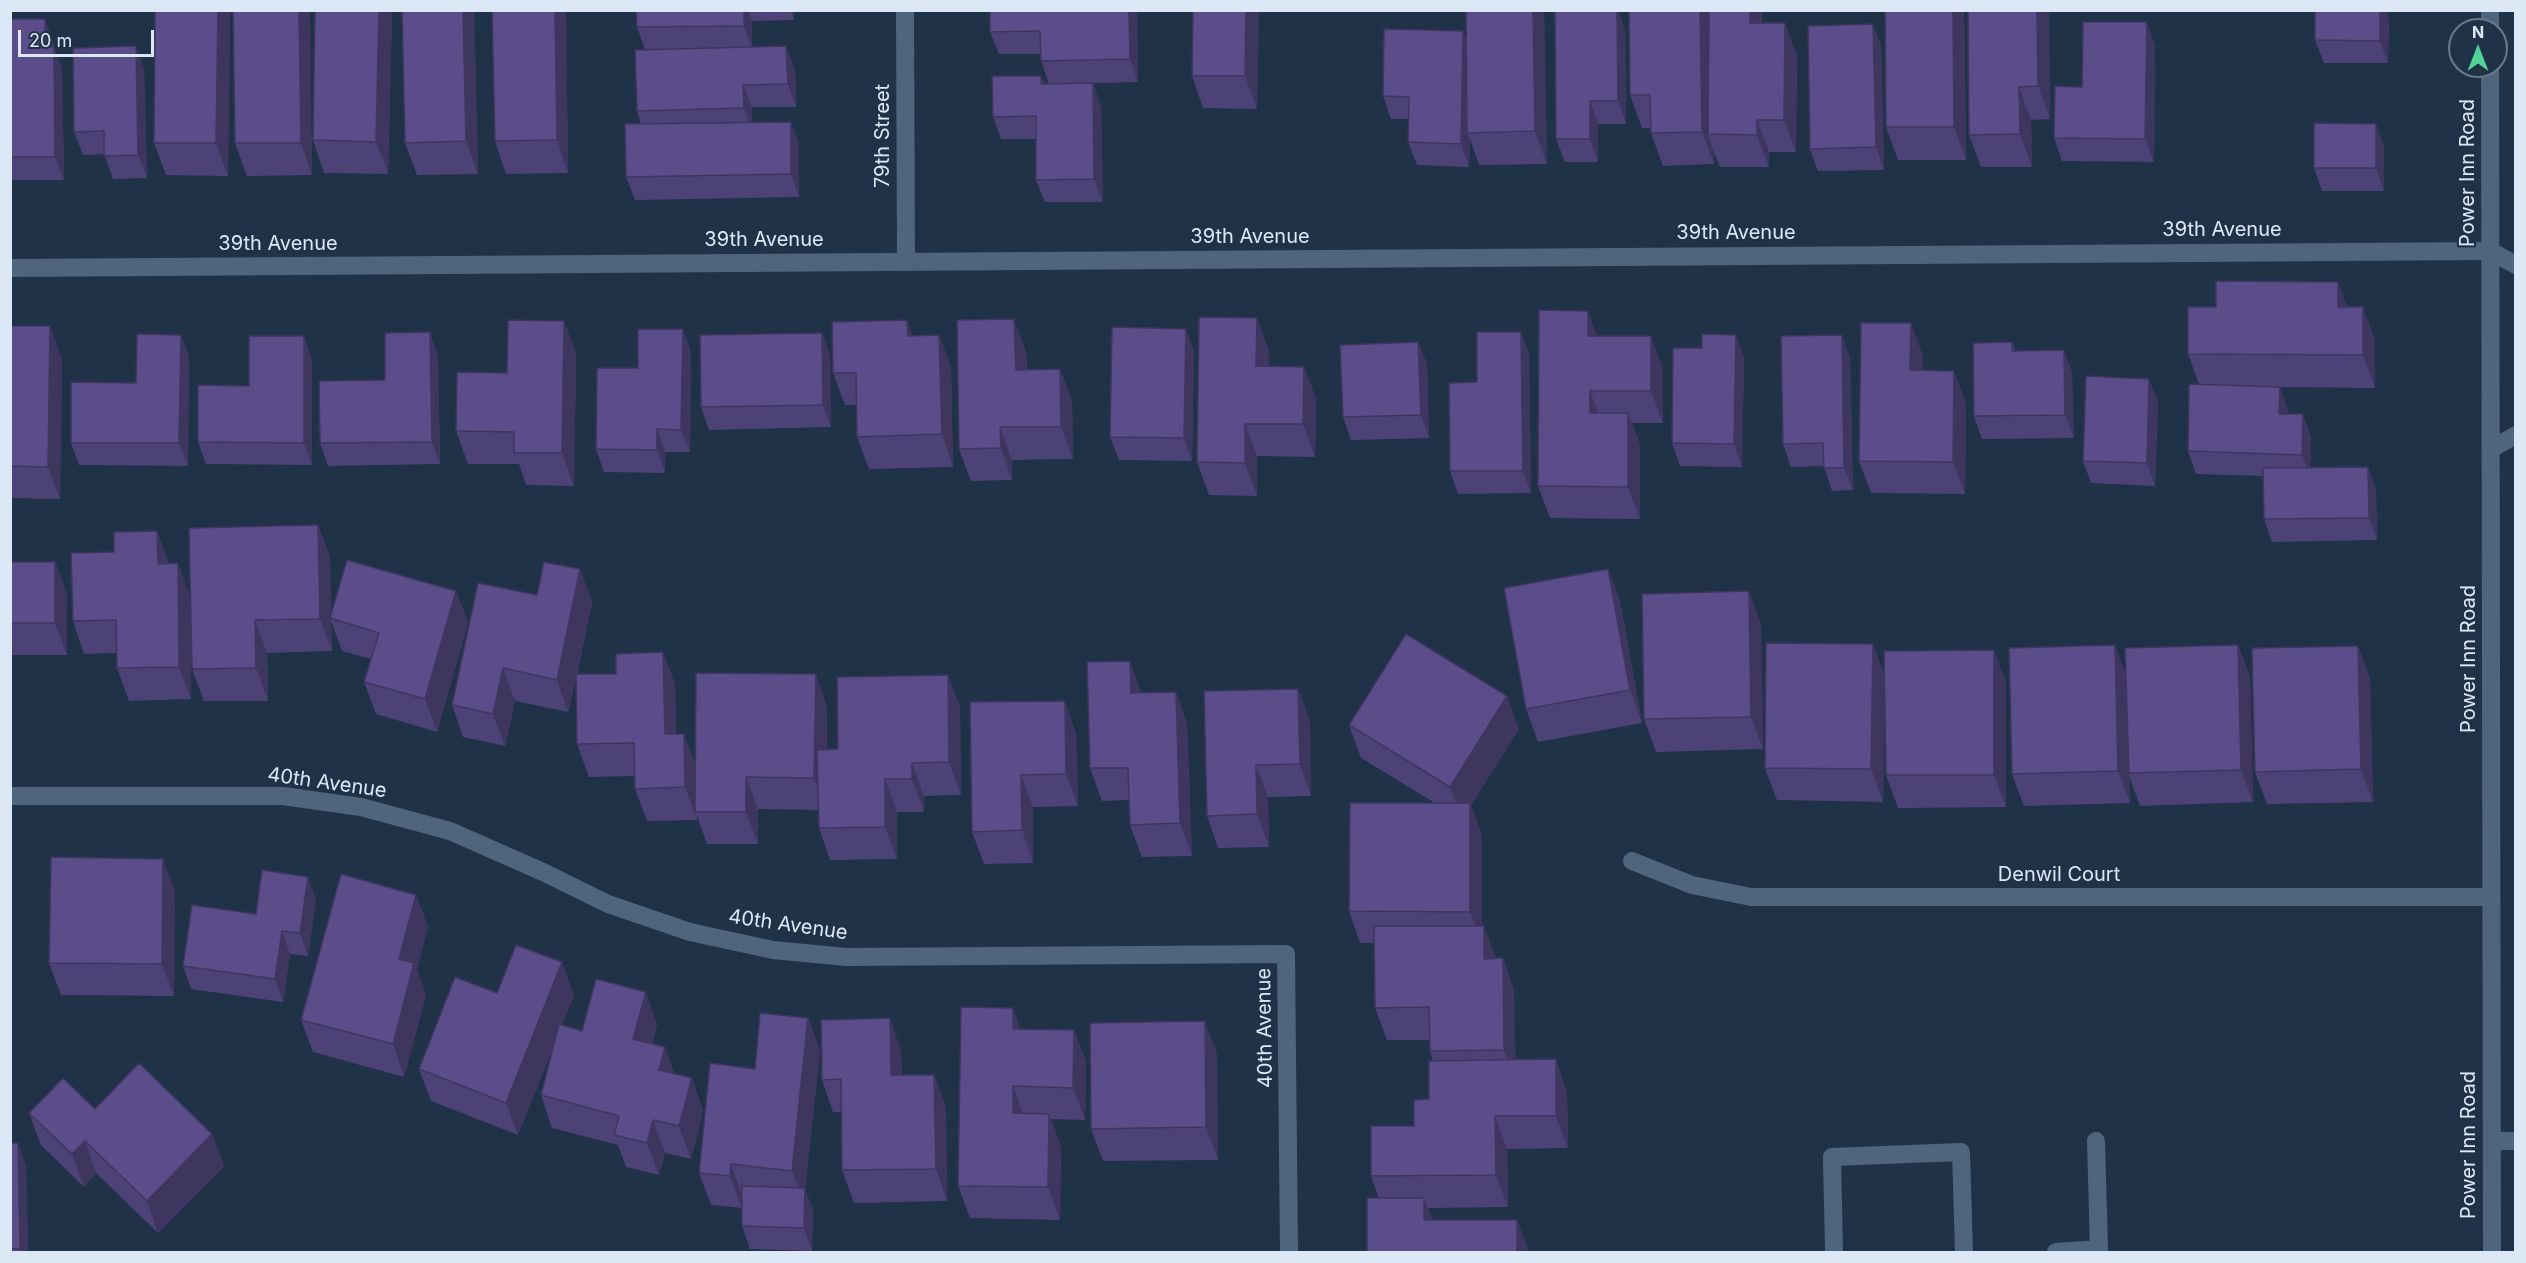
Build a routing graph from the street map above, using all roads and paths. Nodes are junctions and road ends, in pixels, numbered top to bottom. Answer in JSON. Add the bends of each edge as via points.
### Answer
{"nodes":[{"id":1,"x":905,"y":10,"type":"edge"},
{"id":2,"x":2490,"y":78,"type":"edge"},
{"id":3,"x":2490,"y":251,"type":"junction"},
{"id":4,"x":906,"y":262,"type":"junction"},
{"id":5,"x":2516,"y":265,"type":"edge"},
{"id":6,"x":10,"y":268,"type":"edge"},
{"id":7,"x":2516,"y":435,"type":"edge"},
{"id":8,"x":2491,"y":449,"type":"junction"},
{"id":9,"x":10,"y":796,"type":"edge"},
{"id":10,"x":1632,"y":861,"type":"dead end"},
{"id":11,"x":2491,"y":897,"type":"junction"},
{"id":12,"x":2516,"y":1140,"type":"edge"},
{"id":13,"x":2096,"y":1141,"type":"dead end"},
{"id":14,"x":2492,"y":1141,"type":"junction"},
{"id":15,"x":1289,"y":1252,"type":"edge"},
{"id":16,"x":1834,"y":1252,"type":"edge"},
{"id":17,"x":1964,"y":1252,"type":"edge"},
{"id":18,"x":2056,"y":1252,"type":"edge"},
{"id":19,"x":2492,"y":1252,"type":"edge"}],
"edges":[{"from":1,"to":4,"type":"street","name":"79th Street"},
{"from":2,"to":3,"type":"street","name":"Power Inn Road"},
{"from":3,"to":4,"type":"street","name":"39th Avenue"},
{"from":3,"to":5,"type":"street"},
{"from":3,"to":8,"type":"street","name":"Power Inn Road"},
{"from":4,"to":6,"type":"street","name":"39th Avenue"},
{"from":7,"to":8,"type":"street"},
{"from":8,"to":11,"type":"street","name":"Power Inn Road"},
{"from":9,"to":15,"type":"street","name":"40th Avenue","via":[[283,796],[361,807],[450,831],[608,904],[690,932],[773,950],[846,957],[1286,954]]},
{"from":10,"to":11,"type":"street","name":"Denwil Court","via":[[1692,885],[1751,897]]},
{"from":11,"to":14,"type":"street","name":"Power Inn Road"},
{"from":12,"to":14,"type":"street"},
{"from":13,"to":18,"type":"street","via":[[2099,1249]]},
{"from":14,"to":19,"type":"street","name":"Power Inn Road"},
{"from":16,"to":17,"type":"street","via":[[1832,1157],[1961,1152]]}]}
